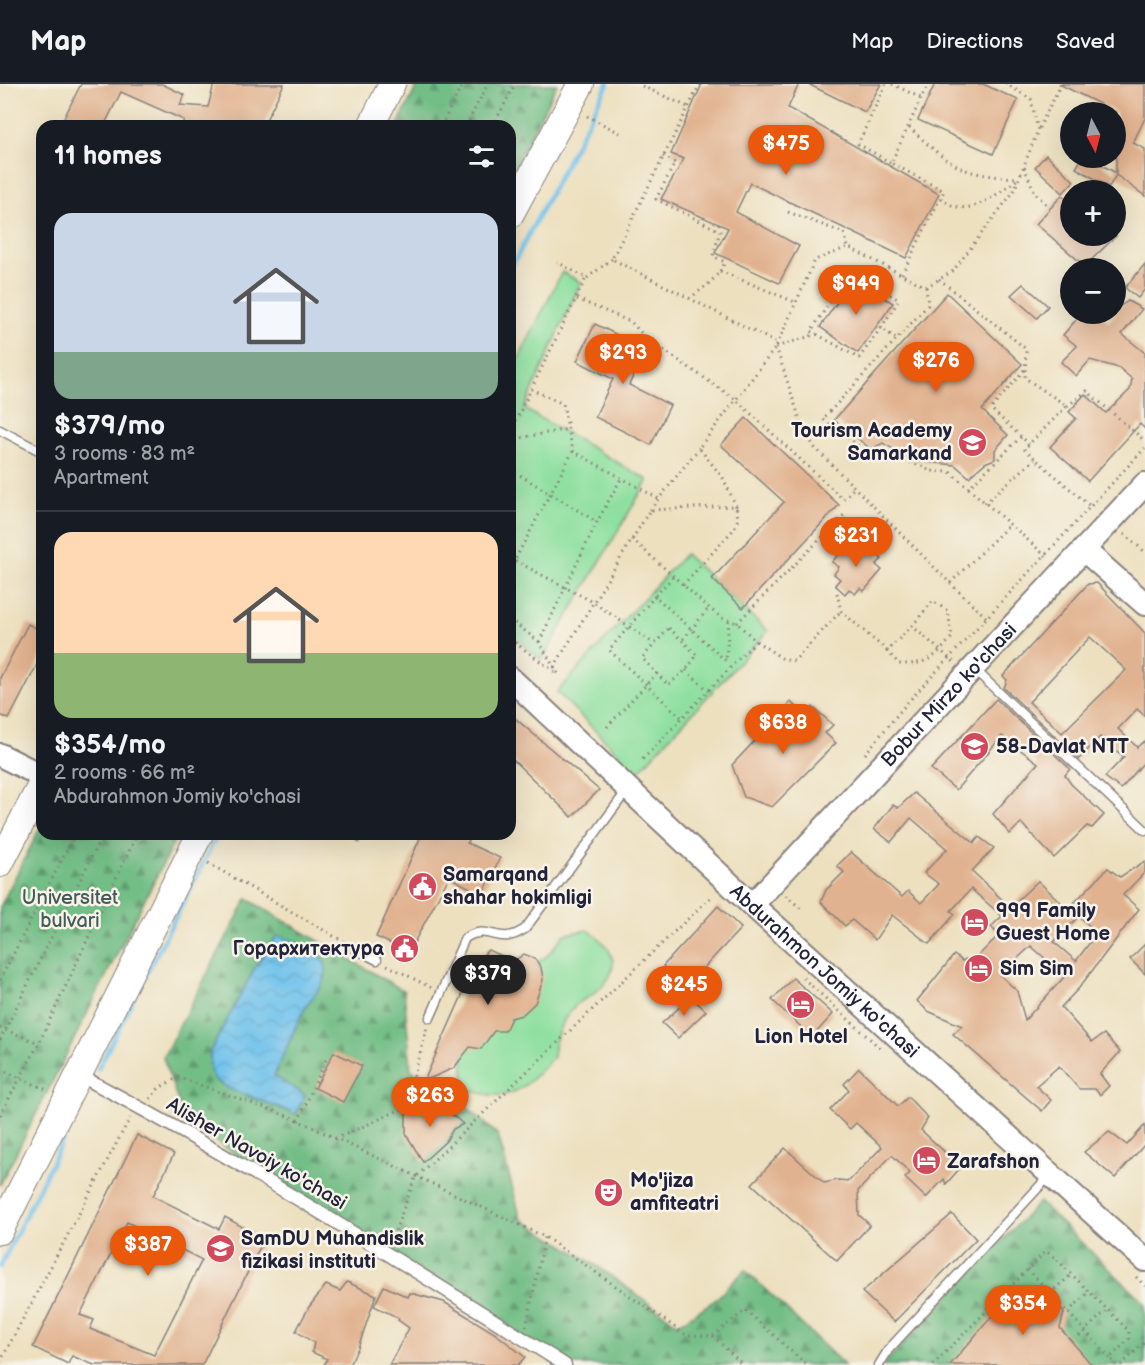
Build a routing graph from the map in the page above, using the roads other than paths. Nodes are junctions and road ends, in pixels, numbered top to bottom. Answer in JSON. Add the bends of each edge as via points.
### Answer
{"nodes":[{"id":1,"x":392,"y":84,"type":"edge"},
{"id":2,"x":581,"y":84,"type":"edge"},
{"id":3,"x":374,"y":120,"type":"edge"},
{"id":4,"x":516,"y":204,"type":"edge"},
{"id":5,"x":0,"y":430,"type":"edge"},
{"id":6,"x":36,"y":449,"type":"edge"},
{"id":7,"x":1145,"y":484,"type":"edge"},
{"id":8,"x":1084,"y":550,"type":"junction"},
{"id":9,"x":1145,"y":604,"type":"edge"},
{"id":10,"x":970,"y":672,"type":"junction"},
{"id":11,"x":516,"y":684,"type":"edge"},
{"id":12,"x":0,"y":755,"type":"edge"},
{"id":13,"x":36,"y":773,"type":"edge"},
{"id":14,"x":628,"y":788,"type":"junction"},
{"id":15,"x":36,"y":795,"type":"edge"},
{"id":16,"x":1145,"y":830,"type":"edge"},
{"id":17,"x":197,"y":840,"type":"edge"},
{"id":18,"x":0,"y":864,"type":"edge"},
{"id":19,"x":752,"y":905,"type":"junction"},
{"id":20,"x":354,"y":948,"type":"road end"},
{"id":21,"x":377,"y":960,"type":"road end"},
{"id":22,"x":430,"y":1018,"type":"road end"},
{"id":23,"x":79,"y":1075,"type":"junction"},
{"id":24,"x":1052,"y":1173,"type":"junction"},
{"id":25,"x":0,"y":1231,"type":"edge"},
{"id":26,"x":1145,"y":1260,"type":"edge"},
{"id":27,"x":566,"y":1365,"type":"edge"},
{"id":28,"x":879,"y":1365,"type":"edge"}],
"edges":[{"from":1,"to":3,"type":"main road"},
{"from":2,"to":4,"type":"main road"},
{"from":5,"to":6,"type":"lane"},
{"from":7,"to":8,"type":"main road","name":"Bobur Mirzo ko'chasi"},
{"from":8,"to":9,"type":"main road"},
{"from":8,"to":10,"type":"main road","name":"Bobur Mirzo ko'chasi"},
{"from":10,"to":16,"type":"lane"},
{"from":10,"to":19,"type":"main road","name":"Bobur Mirzo ko'chasi"},
{"from":11,"to":14,"type":"main road","name":"Abdurahmon Jomiy ko'chasi"},
{"from":12,"to":13,"type":"main road"},
{"from":14,"to":19,"type":"main road","name":"Abdurahmon Jomiy ko'chasi"},
{"from":14,"to":22,"type":"lane","via":[[525,928],[503,938],[486,931],[465,938]]},
{"from":15,"to":18,"type":"main road"},
{"from":17,"to":23,"type":"main road"},
{"from":19,"to":24,"type":"main road","name":"Abdurahmon Jomiy ko'chasi"},
{"from":20,"to":21,"type":"lane"},
{"from":23,"to":25,"type":"main road"},
{"from":23,"to":27,"type":"street","name":"Alisher Navoiy ko'chasi","via":[[387,1252]]},
{"from":24,"to":26,"type":"main road","name":"Abdurahmon Jomiy ko'chasi"},
{"from":24,"to":28,"type":"lane","via":[[889,1349]]}]}
